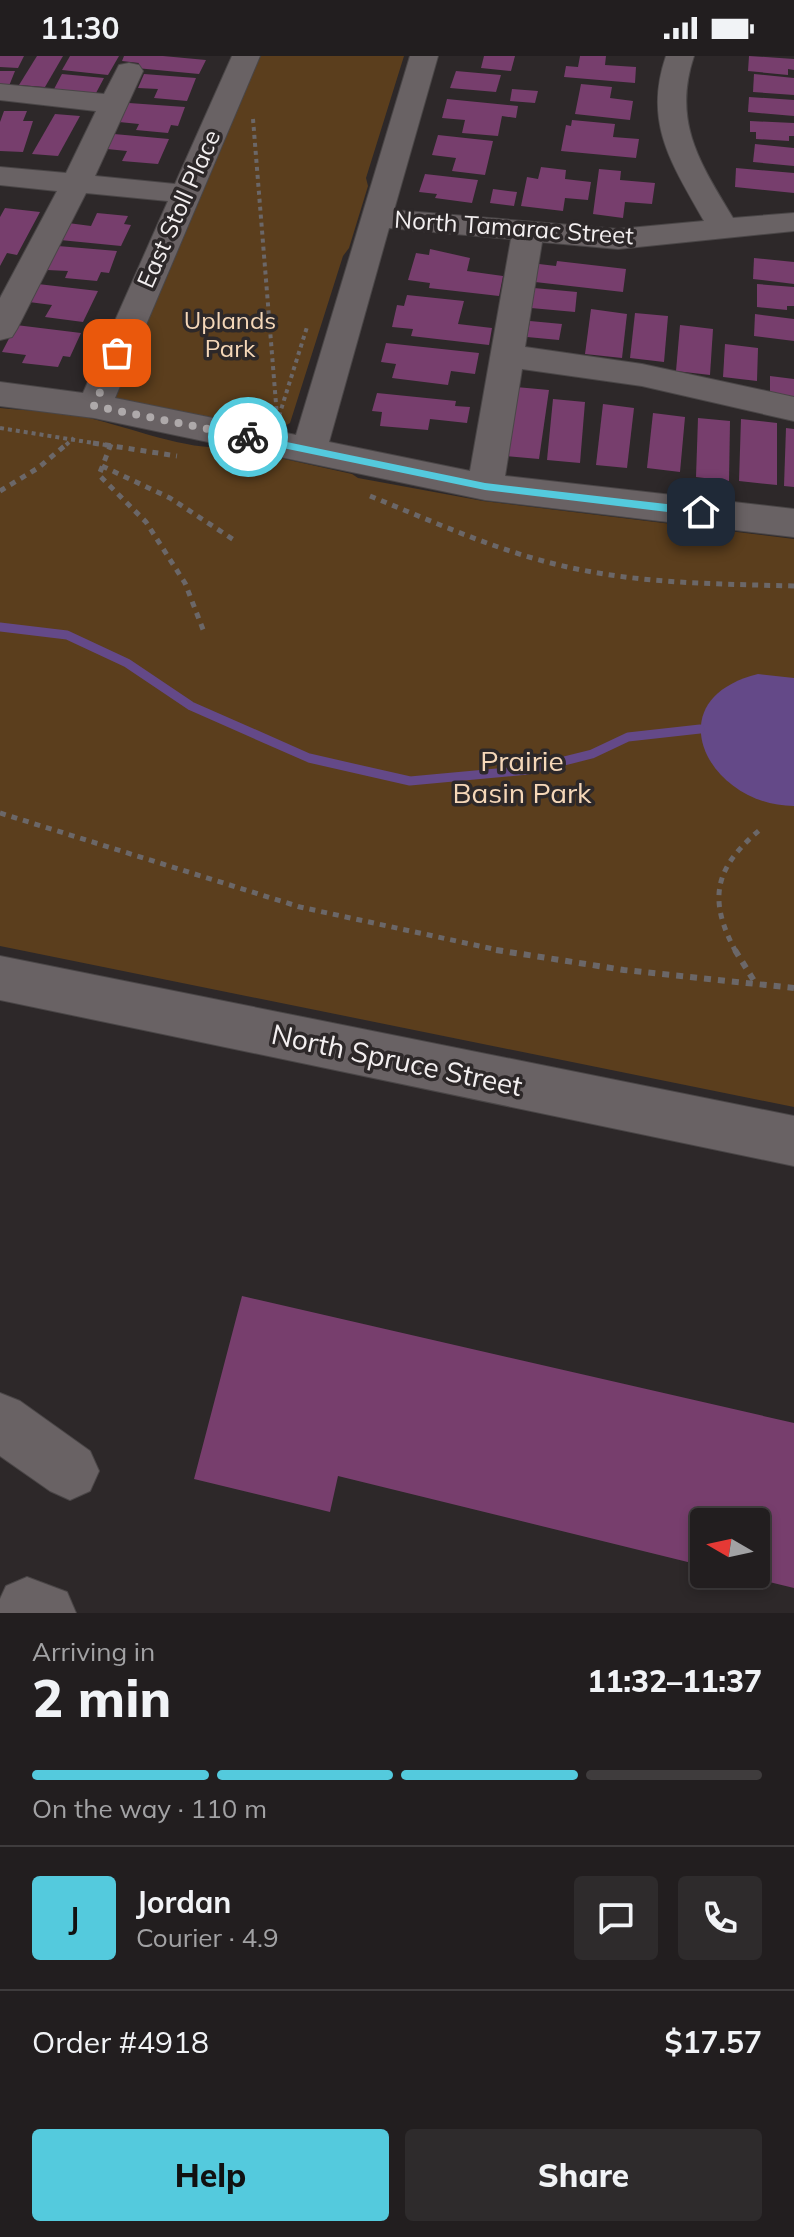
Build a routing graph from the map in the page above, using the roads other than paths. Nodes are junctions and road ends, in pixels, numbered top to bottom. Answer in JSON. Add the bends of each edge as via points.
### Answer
{"nodes":[{"id":1,"x":246,"y":56,"type":"edge"},
{"id":2,"x":424,"y":56,"type":"edge"},
{"id":3,"x":680,"y":56,"type":"edge"},
{"id":4,"x":129,"y":71,"type":"dead end"},
{"id":5,"x":0,"y":92,"type":"edge"},
{"id":6,"x":114,"y":104,"type":"junction"},
{"id":7,"x":0,"y":176,"type":"edge"},
{"id":8,"x":77,"y":182,"type":"junction"},
{"id":9,"x":186,"y":194,"type":"junction"},
{"id":10,"x":378,"y":218,"type":"junction"},
{"id":11,"x":794,"y":222,"type":"edge"},
{"id":12,"x":724,"y":230,"type":"junction"},
{"id":13,"x":528,"y":233,"type":"junction"},
{"id":14,"x":10,"y":290,"type":"edge"},
{"id":15,"x":0,"y":329,"type":"edge"},
{"id":16,"x":507,"y":356,"type":"junction"},
{"id":17,"x":0,"y":394,"type":"edge"},
{"id":18,"x":94,"y":406,"type":"junction"},
{"id":19,"x":794,"y":409,"type":"edge"},
{"id":20,"x":309,"y":451,"type":"junction"},
{"id":21,"x":485,"y":487,"type":"junction"},
{"id":22,"x":794,"y":523,"type":"edge"},
{"id":23,"x":0,"y":978,"type":"edge"},
{"id":24,"x":794,"y":1141,"type":"edge"},
{"id":25,"x":0,"y":1421,"type":"edge"},
{"id":26,"x":70,"y":1471,"type":"dead end"}],
"edges":[{"from":1,"to":9,"type":"street","name":"East Stoll Place"},
{"from":2,"to":10,"type":"street"},
{"from":3,"to":12,"type":"street","via":[[671,87],[676,135]]},
{"from":4,"to":6,"type":"street"},
{"from":5,"to":6,"type":"street"},
{"from":6,"to":8,"type":"street"},
{"from":7,"to":8,"type":"street"},
{"from":8,"to":9,"type":"street"},
{"from":8,"to":14,"type":"street"},
{"from":9,"to":18,"type":"street","name":"East Stoll Place"},
{"from":10,"to":13,"type":"street","name":"North Tamarac Street"},
{"from":10,"to":20,"type":"street"},
{"from":11,"to":12,"type":"street","name":"North Tamarac Street"},
{"from":12,"to":13,"type":"street","name":"North Tamarac Street","via":[[618,239]]},
{"from":13,"to":16,"type":"street"},
{"from":14,"to":15,"type":"street"},
{"from":16,"to":19,"type":"street","via":[[642,375]]},
{"from":16,"to":21,"type":"street"},
{"from":17,"to":18,"type":"street"},
{"from":18,"to":20,"type":"street"},
{"from":20,"to":21,"type":"street"},
{"from":21,"to":22,"type":"street"},
{"from":23,"to":24,"type":"street","name":"North Spruce Street"},
{"from":25,"to":26,"type":"street"}]}
